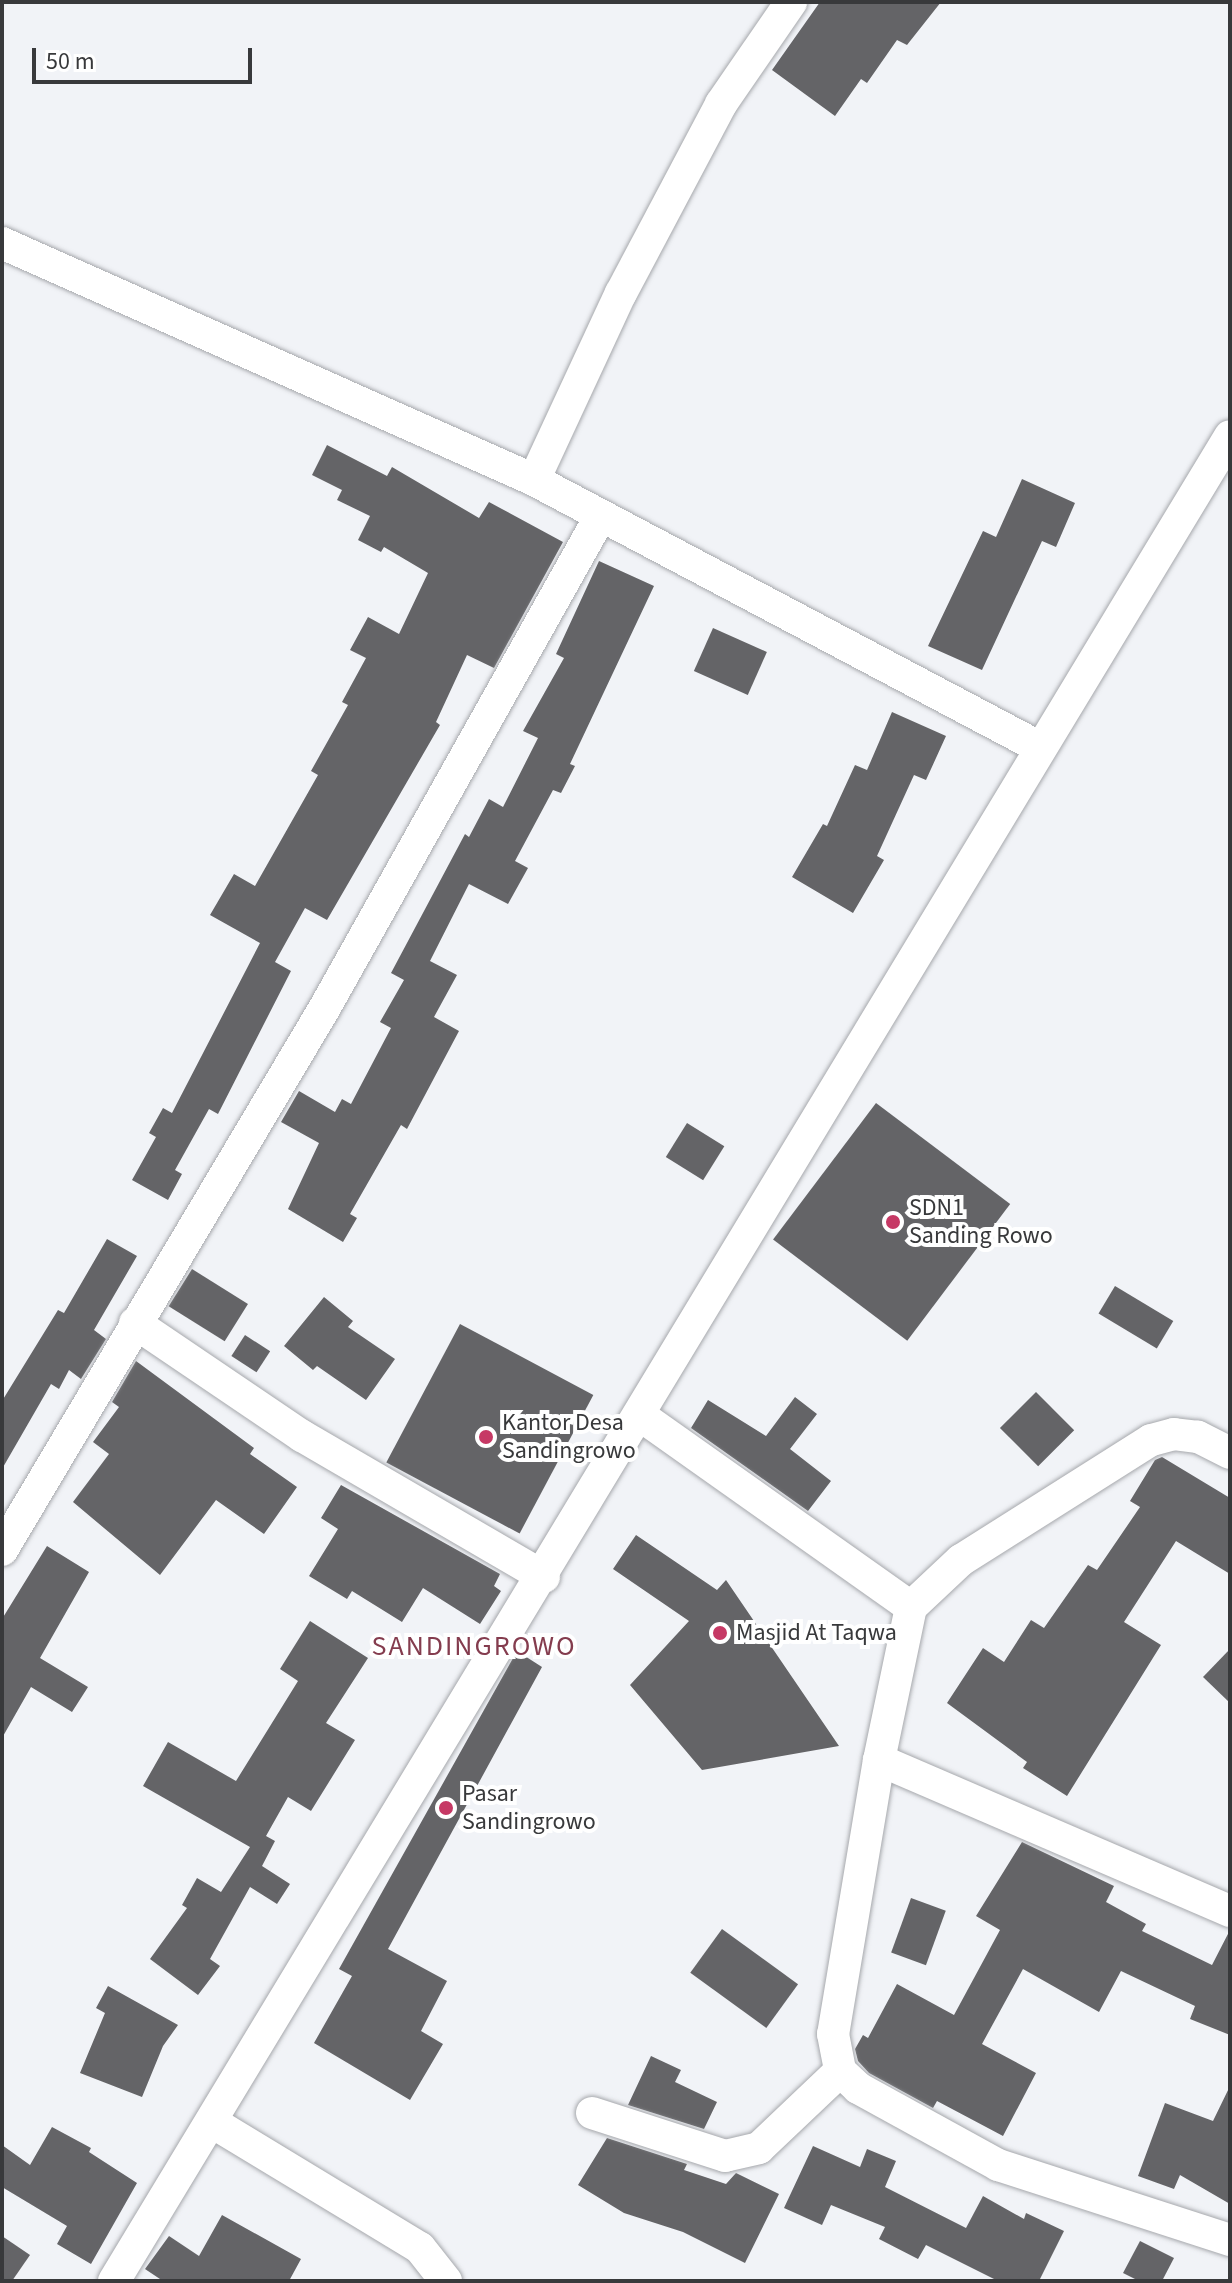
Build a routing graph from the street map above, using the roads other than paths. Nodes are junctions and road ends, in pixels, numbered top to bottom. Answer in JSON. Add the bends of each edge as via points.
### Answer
{"nodes":[{"id":1,"x":791,"y":2,"type":"edge"},
{"id":2,"x":2,"y":243,"type":"edge"},
{"id":3,"x":1230,"y":436,"type":"edge"},
{"id":4,"x":534,"y":480,"type":"junction"},
{"id":5,"x":600,"y":517,"type":"junction"},
{"id":6,"x":1039,"y":747,"type":"junction"},
{"id":7,"x":135,"y":1323,"type":"junction"},
{"id":8,"x":641,"y":1416,"type":"junction"},
{"id":9,"x":1230,"y":1453,"type":"edge"},
{"id":10,"x":2,"y":1550,"type":"edge"},
{"id":11,"x":544,"y":1577,"type":"junction"},
{"id":12,"x":911,"y":1607,"type":"junction"},
{"id":13,"x":879,"y":1760,"type":"junction"},
{"id":14,"x":1230,"y":1911,"type":"edge"},
{"id":15,"x":840,"y":2071,"type":"junction"},
{"id":16,"x":592,"y":2113,"type":"dead end"},
{"id":17,"x":212,"y":2122,"type":"junction"},
{"id":18,"x":1230,"y":2240,"type":"edge"},
{"id":19,"x":114,"y":2281,"type":"edge"},
{"id":20,"x":446,"y":2281,"type":"edge"}],
"edges":[{"from":1,"to":4,"type":"street","via":[[721,104],[621,293]]},
{"from":2,"to":4,"type":"street"},
{"from":3,"to":6,"type":"street"},
{"from":4,"to":5,"type":"street"},
{"from":5,"to":6,"type":"street"},
{"from":5,"to":7,"type":"street","via":[[324,1009]]},
{"from":6,"to":8,"type":"street"},
{"from":7,"to":10,"type":"street"},
{"from":7,"to":11,"type":"street","via":[[302,1436]]},
{"from":8,"to":11,"type":"street"},
{"from":8,"to":12,"type":"street"},
{"from":9,"to":12,"type":"street","via":[[1198,1437],[1174,1434],[1151,1440],[961,1560]]},
{"from":11,"to":17,"type":"street"},
{"from":12,"to":13,"type":"street"},
{"from":13,"to":14,"type":"street"},
{"from":13,"to":15,"type":"street","via":[[833,2034]]},
{"from":15,"to":16,"type":"street","via":[[759,2148],[725,2156]]},
{"from":15,"to":18,"type":"street","via":[[858,2088],[998,2165]]},
{"from":17,"to":19,"type":"street"},
{"from":17,"to":20,"type":"street","via":[[420,2248]]}]}
